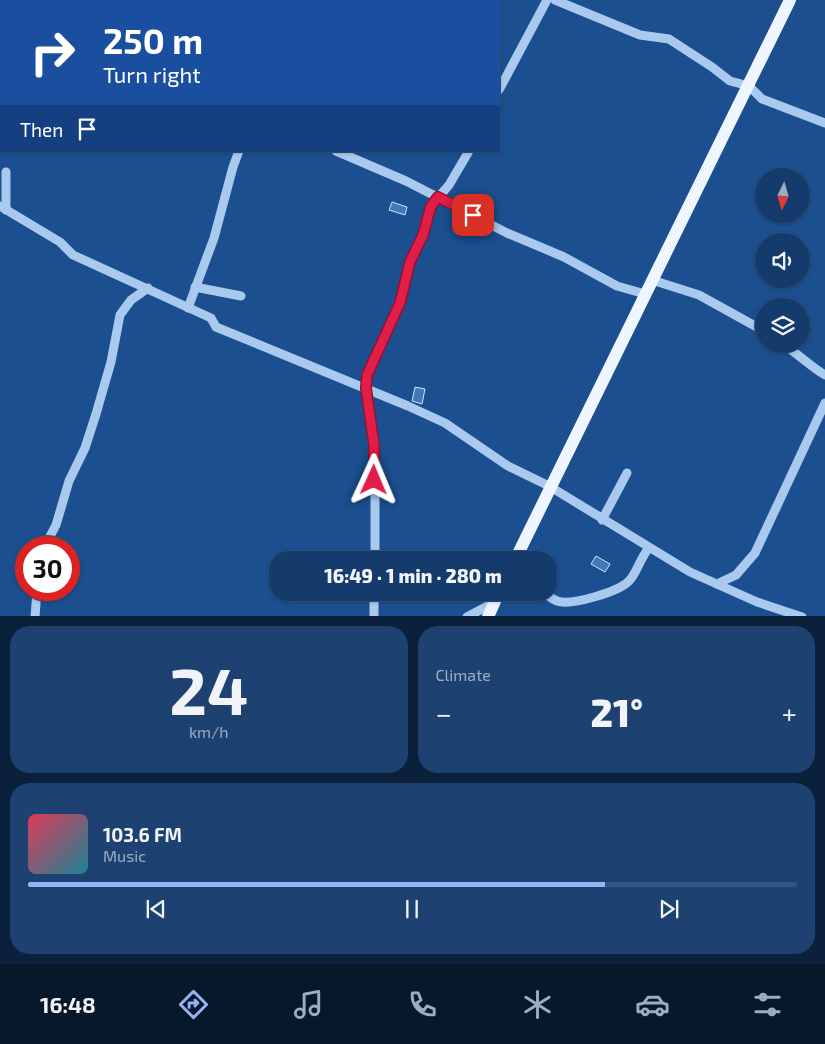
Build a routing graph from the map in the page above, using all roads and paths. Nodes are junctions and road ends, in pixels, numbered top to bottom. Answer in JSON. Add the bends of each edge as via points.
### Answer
{"nodes":[{"id":1,"x":548,"y":0,"type":"edge"},
{"id":2,"x":555,"y":0,"type":"edge"},
{"id":3,"x":790,"y":0,"type":"edge"},
{"id":4,"x":502,"y":78,"type":"edge"},
{"id":5,"x":749,"y":86,"type":"junction"},
{"id":6,"x":825,"y":123,"type":"edge"},
{"id":7,"x":240,"y":152,"type":"edge"},
{"id":8,"x":339,"y":152,"type":"edge"},
{"id":9,"x":468,"y":152,"type":"edge"},
{"id":10,"x":6,"y":172,"type":"dead end"},
{"id":11,"x":438,"y":197,"type":"junction"},
{"id":12,"x":3,"y":208,"type":"edge"},
{"id":13,"x":652,"y":280,"type":"junction"},
{"id":14,"x":148,"y":288,"type":"junction"},
{"id":15,"x":195,"y":288,"type":"junction"},
{"id":16,"x":645,"y":294,"type":"junction"},
{"id":17,"x":241,"y":296,"type":"dead end"},
{"id":18,"x":188,"y":308,"type":"junction"},
{"id":19,"x":755,"y":326,"type":"edge"},
{"id":20,"x":796,"y":353,"type":"edge"},
{"id":21,"x":825,"y":375,"type":"edge"},
{"id":22,"x":366,"y":388,"type":"junction"},
{"id":23,"x":825,"y":403,"type":"edge"},
{"id":24,"x":626,"y":473,"type":"dead end"},
{"id":25,"x":550,"y":486,"type":"junction"},
{"id":26,"x":602,"y":520,"type":"junction"},
{"id":27,"x":50,"y":536,"type":"edge"},
{"id":28,"x":649,"y":548,"type":"junction"},
{"id":29,"x":376,"y":551,"type":"edge"},
{"id":30,"x":519,"y":551,"type":"edge"},
{"id":31,"x":717,"y":584,"type":"junction"},
{"id":32,"x":557,"y":600,"type":"edge"},
{"id":33,"x":36,"y":601,"type":"edge"},
{"id":34,"x":374,"y":601,"type":"edge"},
{"id":35,"x":491,"y":601,"type":"edge"},
{"id":36,"x":495,"y":601,"type":"edge"},
{"id":37,"x":34,"y":616,"type":"edge"},
{"id":38,"x":374,"y":616,"type":"edge"},
{"id":39,"x":467,"y":616,"type":"edge"},
{"id":40,"x":488,"y":616,"type":"edge"},
{"id":41,"x":802,"y":616,"type":"edge"}],
"edges":[{"from":1,"to":4,"type":"street"},
{"from":2,"to":5,"type":"street","via":[[640,35],[669,39],[730,81]]},
{"from":3,"to":5,"type":"main road"},
{"from":5,"to":6,"type":"street","via":[[762,99]]},
{"from":5,"to":13,"type":"main road"},
{"from":7,"to":15,"type":"street"},
{"from":8,"to":11,"type":"street"},
{"from":9,"to":11,"type":"street","via":[[450,185]]},
{"from":10,"to":12,"type":"street"},
{"from":11,"to":16,"type":"street","via":[[617,286]]},
{"from":11,"to":22,"type":"street","via":[[431,206],[423,235],[410,262],[400,303],[370,364]]},
{"from":12,"to":14,"type":"street","via":[[60,242],[80,258]]},
{"from":13,"to":16,"type":"main road"},
{"from":13,"to":19,"type":"street","via":[[699,295]]},
{"from":14,"to":18,"type":"street"},
{"from":14,"to":27,"type":"street","via":[[131,300],[120,315],[96,414]]},
{"from":15,"to":17,"type":"street"},
{"from":15,"to":18,"type":"street"},
{"from":16,"to":25,"type":"main road"},
{"from":18,"to":22,"type":"street","via":[[211,318],[216,327]]},
{"from":20,"to":21,"type":"street"},
{"from":22,"to":25,"type":"street","via":[[444,423],[508,466]]},
{"from":22,"to":29,"type":"street","via":[[374,445]]},
{"from":23,"to":31,"type":"street","via":[[755,553],[736,575]]},
{"from":24,"to":26,"type":"street"},
{"from":25,"to":26,"type":"street"},
{"from":25,"to":30,"type":"main road"},
{"from":26,"to":28,"type":"street"},
{"from":28,"to":31,"type":"street"},
{"from":28,"to":32,"type":"street","via":[[632,578],[621,588],[567,602]]},
{"from":31,"to":41,"type":"street","via":[[757,602]]},
{"from":33,"to":37,"type":"street"},
{"from":34,"to":38,"type":"street"},
{"from":35,"to":39,"type":"street"},
{"from":36,"to":40,"type":"main road"}]}
